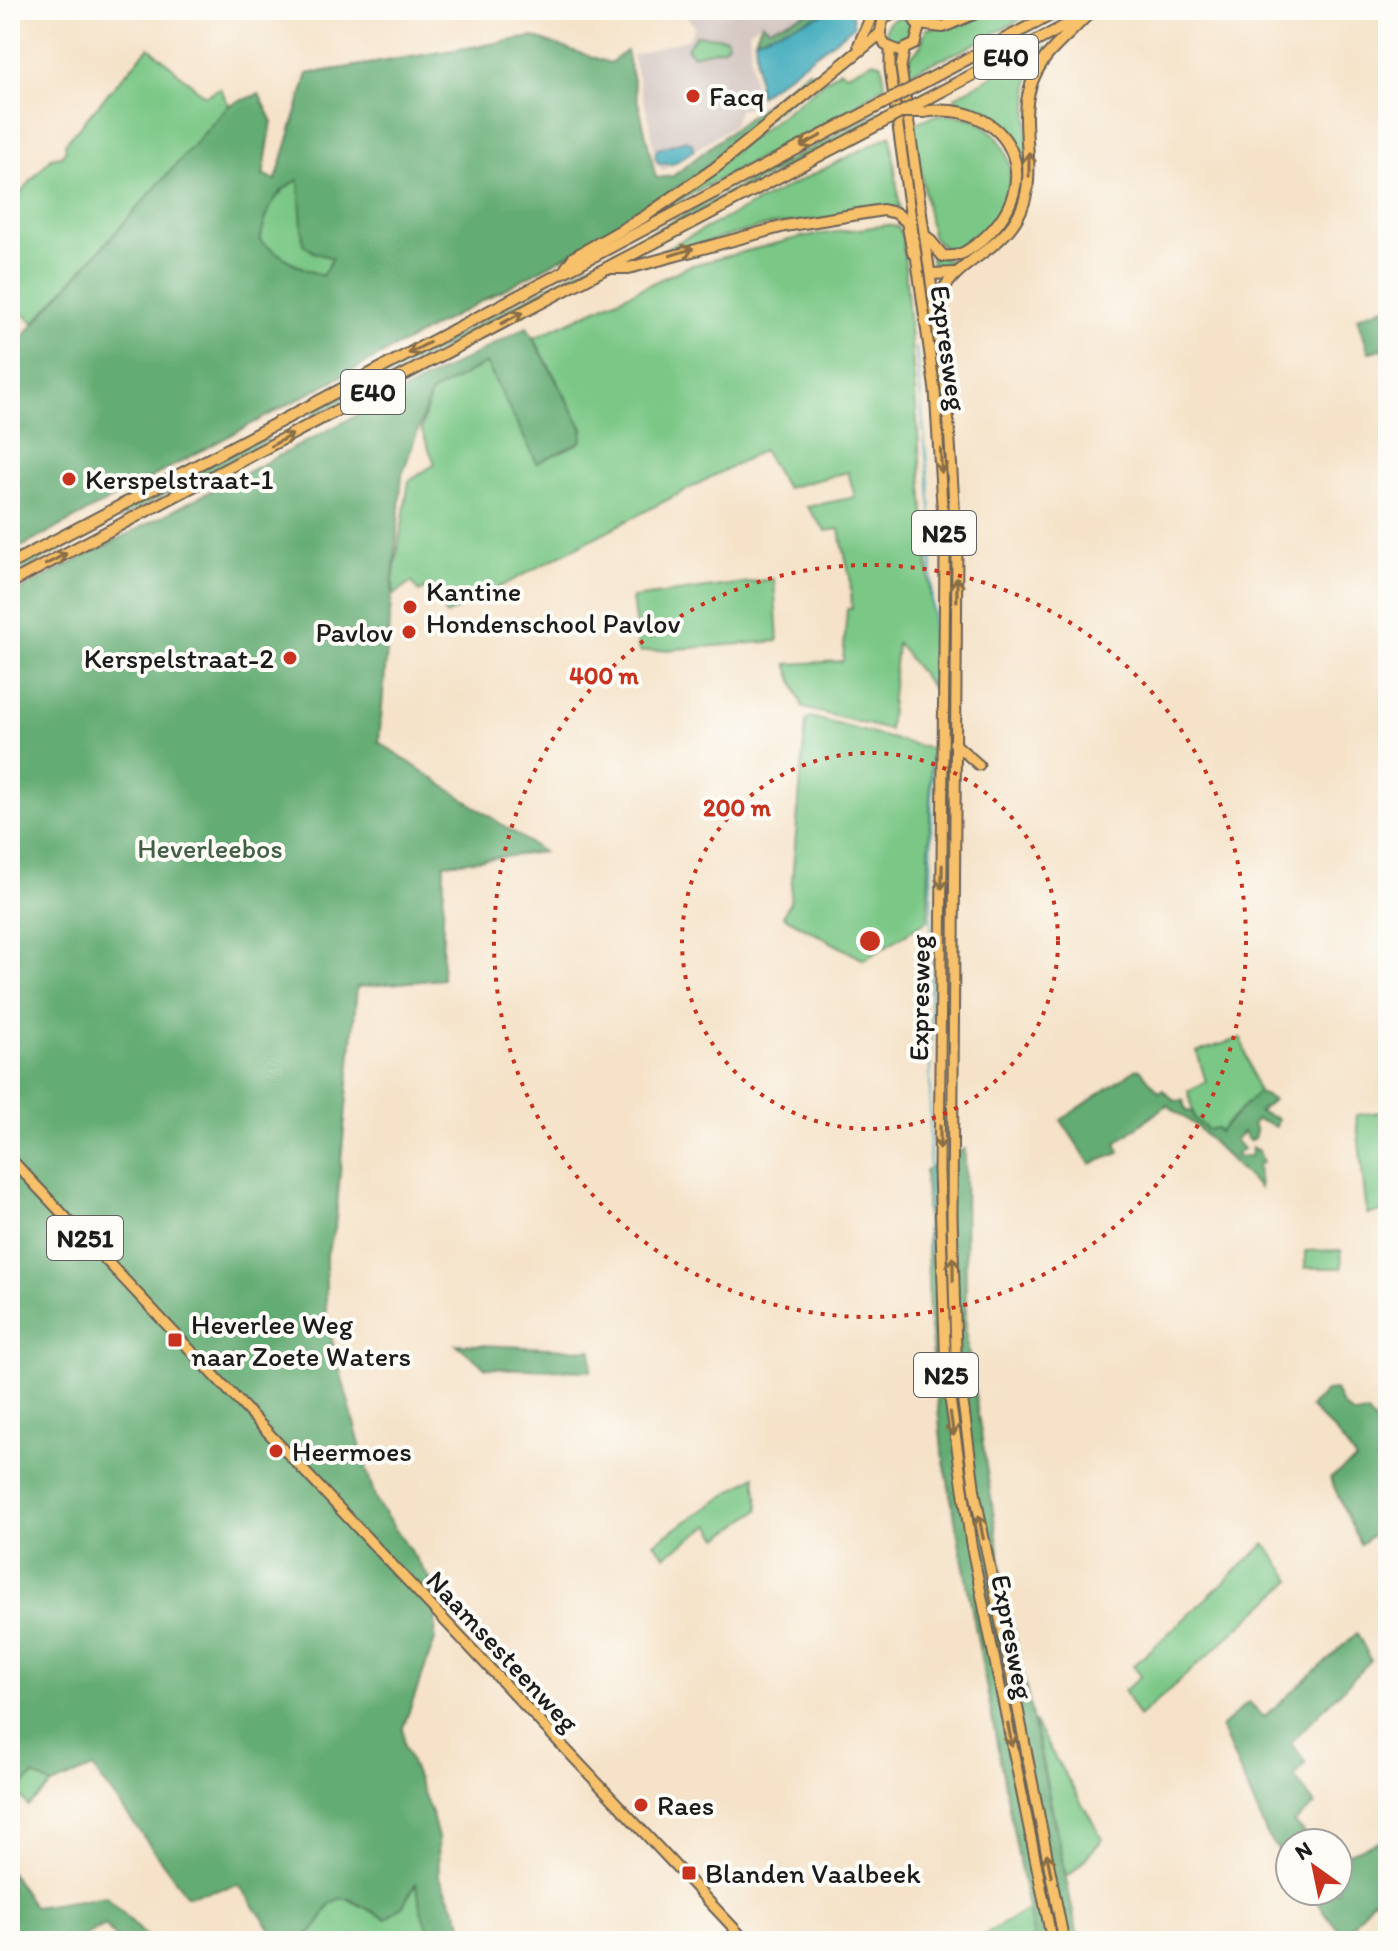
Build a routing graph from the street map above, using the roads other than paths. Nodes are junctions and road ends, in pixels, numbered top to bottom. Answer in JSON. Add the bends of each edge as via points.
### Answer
{"nodes":[{"id":1,"x":874,"y":10,"type":"edge"},
{"id":2,"x":983,"y":10,"type":"edge"},
{"id":3,"x":1060,"y":10,"type":"edge"},
{"id":4,"x":899,"y":11,"type":"edge"},
{"id":5,"x":1092,"y":12,"type":"edge"},
{"id":6,"x":885,"y":14,"type":"edge"},
{"id":7,"x":918,"y":24,"type":"junction"},
{"id":8,"x":880,"y":34,"type":"junction"},
{"id":9,"x":890,"y":49,"type":"junction"},
{"id":10,"x":904,"y":51,"type":"junction"},
{"id":11,"x":850,"y":57,"type":"junction"},
{"id":12,"x":923,"y":106,"type":"junction"},
{"id":13,"x":913,"y":222,"type":"junction"},
{"id":14,"x":928,"y":238,"type":"junction"},
{"id":15,"x":913,"y":253,"type":"junction"},
{"id":16,"x":607,"y":268,"type":"junction"},
{"id":17,"x":563,"y":272,"type":"junction"},
{"id":18,"x":955,"y":272,"type":"junction"},
{"id":19,"x":931,"y":274,"type":"junction"},
{"id":20,"x":936,"y":306,"type":"junction"},
{"id":21,"x":10,"y":564,"type":"edge"},
{"id":22,"x":10,"y":583,"type":"edge"},
{"id":23,"x":954,"y":743,"type":"junction"},
{"id":24,"x":954,"y":771,"type":"junction"},
{"id":25,"x":10,"y":1158,"type":"edge"},
{"id":26,"x":746,"y":1941,"type":"edge"},
{"id":27,"x":1052,"y":1941,"type":"edge"},
{"id":28,"x":1064,"y":1941,"type":"edge"}],
"edges":[{"from":1,"to":11,"type":"highway","via":[[866,36]]},
{"from":2,"to":7,"type":"highway","via":[[943,27]]},
{"from":3,"to":17,"type":"highway","number":"E40","one_way":true,"bridge":true},
{"from":4,"to":6,"type":"main road"},
{"from":4,"to":7,"type":"main road"},
{"from":5,"to":12,"type":"highway","number":"E40"},
{"from":18,"to":5,"type":"highway","one_way":true,"via":[[993,246],[1018,216],[1029,176],[1030,86],[1050,51]]},
{"from":6,"to":8,"type":"main road"},
{"from":7,"to":10,"type":"main road","number":"N25","via":[[918,39]]},
{"from":8,"to":9,"type":"main road","number":"N25"},
{"from":8,"to":11,"type":"highway"},
{"from":9,"to":10,"type":"main road"},
{"from":9,"to":13,"type":"main road","name":"Expresweg","number":"N25"},
{"from":10,"to":14,"type":"main road","name":"Expresweg","number":"N25","via":[[901,67]]},
{"from":11,"to":17,"type":"highway","via":[[724,161],[644,217],[574,257]]},
{"from":12,"to":14,"type":"highway","via":[[962,110],[990,123],[1007,141],[1016,176],[1001,223],[969,250],[958,257],[943,256]]},
{"from":12,"to":16,"type":"highway","number":"E40","bridge":true,"via":[[902,112]]},
{"from":13,"to":15,"type":"main road","name":"Expresweg","number":"N25"},
{"from":13,"to":19,"type":"main road","number":"N25","via":[[921,264]]},
{"from":14,"to":19,"type":"main road","name":"Expresweg","number":"N25"},
{"from":16,"to":15,"type":"highway","one_way":true,"via":[[629,268],[785,226],[883,210],[907,222]]},
{"from":15,"to":27,"type":"main road","name":"Expresweg","number":"N25","one_way":true,"via":[[941,456],[945,553],[939,1187],[946,1371],[971,1544]]},
{"from":22,"to":16,"type":"highway","number":"E40","one_way":true},
{"from":17,"to":21,"type":"highway","number":"E40","one_way":true},
{"from":18,"to":19,"type":"highway"},
{"from":18,"to":20,"type":"highway"},
{"from":19,"to":20,"type":"main road","name":"Expresweg","number":"N25"},
{"from":23,"to":20,"type":"main road","name":"Expresweg","number":"N25","one_way":true,"via":[[957,549]]},
{"from":23,"to":24,"type":"main road","name":"Expresweg","number":"N25"},
{"from":23,"to":24,"type":"main road","via":[[979,765],[963,764]]},
{"from":28,"to":24,"type":"main road","name":"Expresweg","number":"N25","one_way":true,"via":[[977,1505],[956,1350]]},
{"from":25,"to":26,"type":"main road","name":"Naamsesteenweg","number":"N251"}]}
